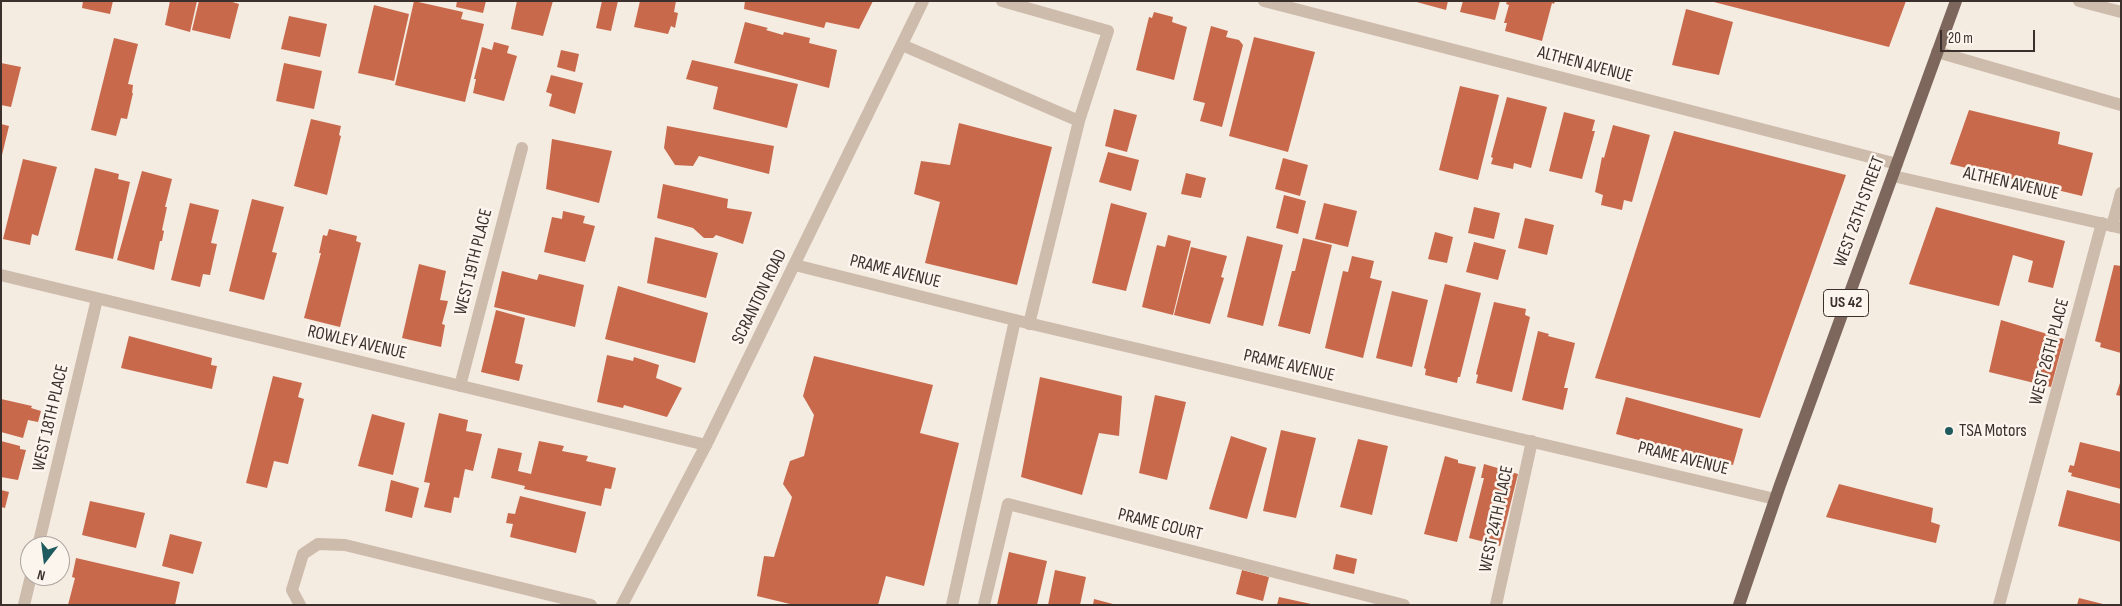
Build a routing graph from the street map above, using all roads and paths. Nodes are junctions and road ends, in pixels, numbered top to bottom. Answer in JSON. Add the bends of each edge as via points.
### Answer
{"nodes":[{"id":1,"x":923,"y":1,"type":"edge"},
{"id":2,"x":1002,"y":1,"type":"edge"},
{"id":3,"x":1264,"y":1,"type":"edge"},
{"id":4,"x":1956,"y":1,"type":"edge"},
{"id":5,"x":2079,"y":1,"type":"edge"},
{"id":6,"x":2121,"y":12,"type":"edge"},
{"id":7,"x":902,"y":45,"type":"junction"},
{"id":8,"x":1937,"y":52,"type":"junction"},
{"id":9,"x":2121,"y":105,"type":"edge"},
{"id":10,"x":1079,"y":121,"type":"junction"},
{"id":11,"x":522,"y":148,"type":"dead end"},
{"id":12,"x":1895,"y":170,"type":"junction"},
{"id":13,"x":2121,"y":193,"type":"edge"},
{"id":14,"x":2112,"y":226,"type":"edge"},
{"id":15,"x":795,"y":265,"type":"junction"},
{"id":16,"x":1,"y":275,"type":"edge"},
{"id":17,"x":97,"y":299,"type":"junction"},
{"id":18,"x":1015,"y":320,"type":"junction"},
{"id":19,"x":1029,"y":324,"type":"junction"},
{"id":20,"x":460,"y":386,"type":"junction"},
{"id":21,"x":1532,"y":441,"type":"junction"},
{"id":22,"x":706,"y":445,"type":"junction"},
{"id":23,"x":1775,"y":499,"type":"junction"},
{"id":24,"x":40,"y":536,"type":"edge"},
{"id":25,"x":29,"y":586,"type":"edge"},
{"id":26,"x":556,"y":601,"type":"edge"},
{"id":27,"x":626,"y":604,"type":"edge"},
{"id":28,"x":24,"y":605,"type":"edge"},
{"id":29,"x":300,"y":605,"type":"edge"},
{"id":30,"x":591,"y":605,"type":"edge"},
{"id":31,"x":952,"y":605,"type":"edge"},
{"id":32,"x":984,"y":605,"type":"edge"},
{"id":33,"x":1404,"y":605,"type":"edge"},
{"id":34,"x":1496,"y":605,"type":"edge"},
{"id":35,"x":1738,"y":605,"type":"edge"},
{"id":36,"x":1999,"y":605,"type":"edge"}],
"edges":[{"from":1,"to":7,"type":"street","name":"SCRANTON ROAD"},
{"from":2,"to":10,"type":"street","via":[[1108,31]]},
{"from":3,"to":12,"type":"street","name":"ALTHEN AVENUE"},
{"from":4,"to":8,"type":"main road","name":"WEST 25TH STREET","number":"US 42"},
{"from":5,"to":6,"type":"street"},
{"from":7,"to":10,"type":"street"},
{"from":7,"to":15,"type":"street","name":"SCRANTON ROAD"},
{"from":8,"to":9,"type":"street"},
{"from":8,"to":12,"type":"main road","name":"WEST 25TH STREET","number":"US 42"},
{"from":10,"to":19,"type":"street"},
{"from":11,"to":20,"type":"street","name":"WEST 19TH PLACE"},
{"from":12,"to":14,"type":"street","name":"ALTHEN AVENUE"},
{"from":12,"to":23,"type":"main road","name":"WEST 25TH STREET","number":"US 42"},
{"from":13,"to":14,"type":"street","name":"WEST 26TH PLACE"},
{"from":14,"to":36,"type":"street","name":"WEST 26TH PLACE"},
{"from":15,"to":18,"type":"street","name":"PRAME AVENUE"},
{"from":15,"to":22,"type":"street","name":"SCRANTON ROAD"},
{"from":16,"to":17,"type":"street","name":"ROWLEY AVENUE"},
{"from":17,"to":20,"type":"street","name":"ROWLEY AVENUE"},
{"from":17,"to":24,"type":"street","name":"WEST 18TH PLACE"},
{"from":18,"to":19,"type":"street","name":"PRAME AVENUE"},
{"from":18,"to":31,"type":"street"},
{"from":19,"to":21,"type":"street","name":"PRAME AVENUE"},
{"from":20,"to":22,"type":"street","name":"ROWLEY AVENUE"},
{"from":21,"to":23,"type":"street","name":"PRAME AVENUE"},
{"from":21,"to":34,"type":"street","name":"WEST 24TH PLACE"},
{"from":22,"to":27,"type":"street","name":"SCRANTON ROAD"},
{"from":23,"to":35,"type":"main road","name":"WEST 25TH STREET","number":"US 42"},
{"from":25,"to":28,"type":"street"},
{"from":26,"to":29,"type":"street","via":[[345,544],[318,544],[303,554],[292,590]]},
{"from":26,"to":30,"type":"street"},
{"from":32,"to":33,"type":"street","name":"PRAME COURT","via":[[1008,504]]}]}
